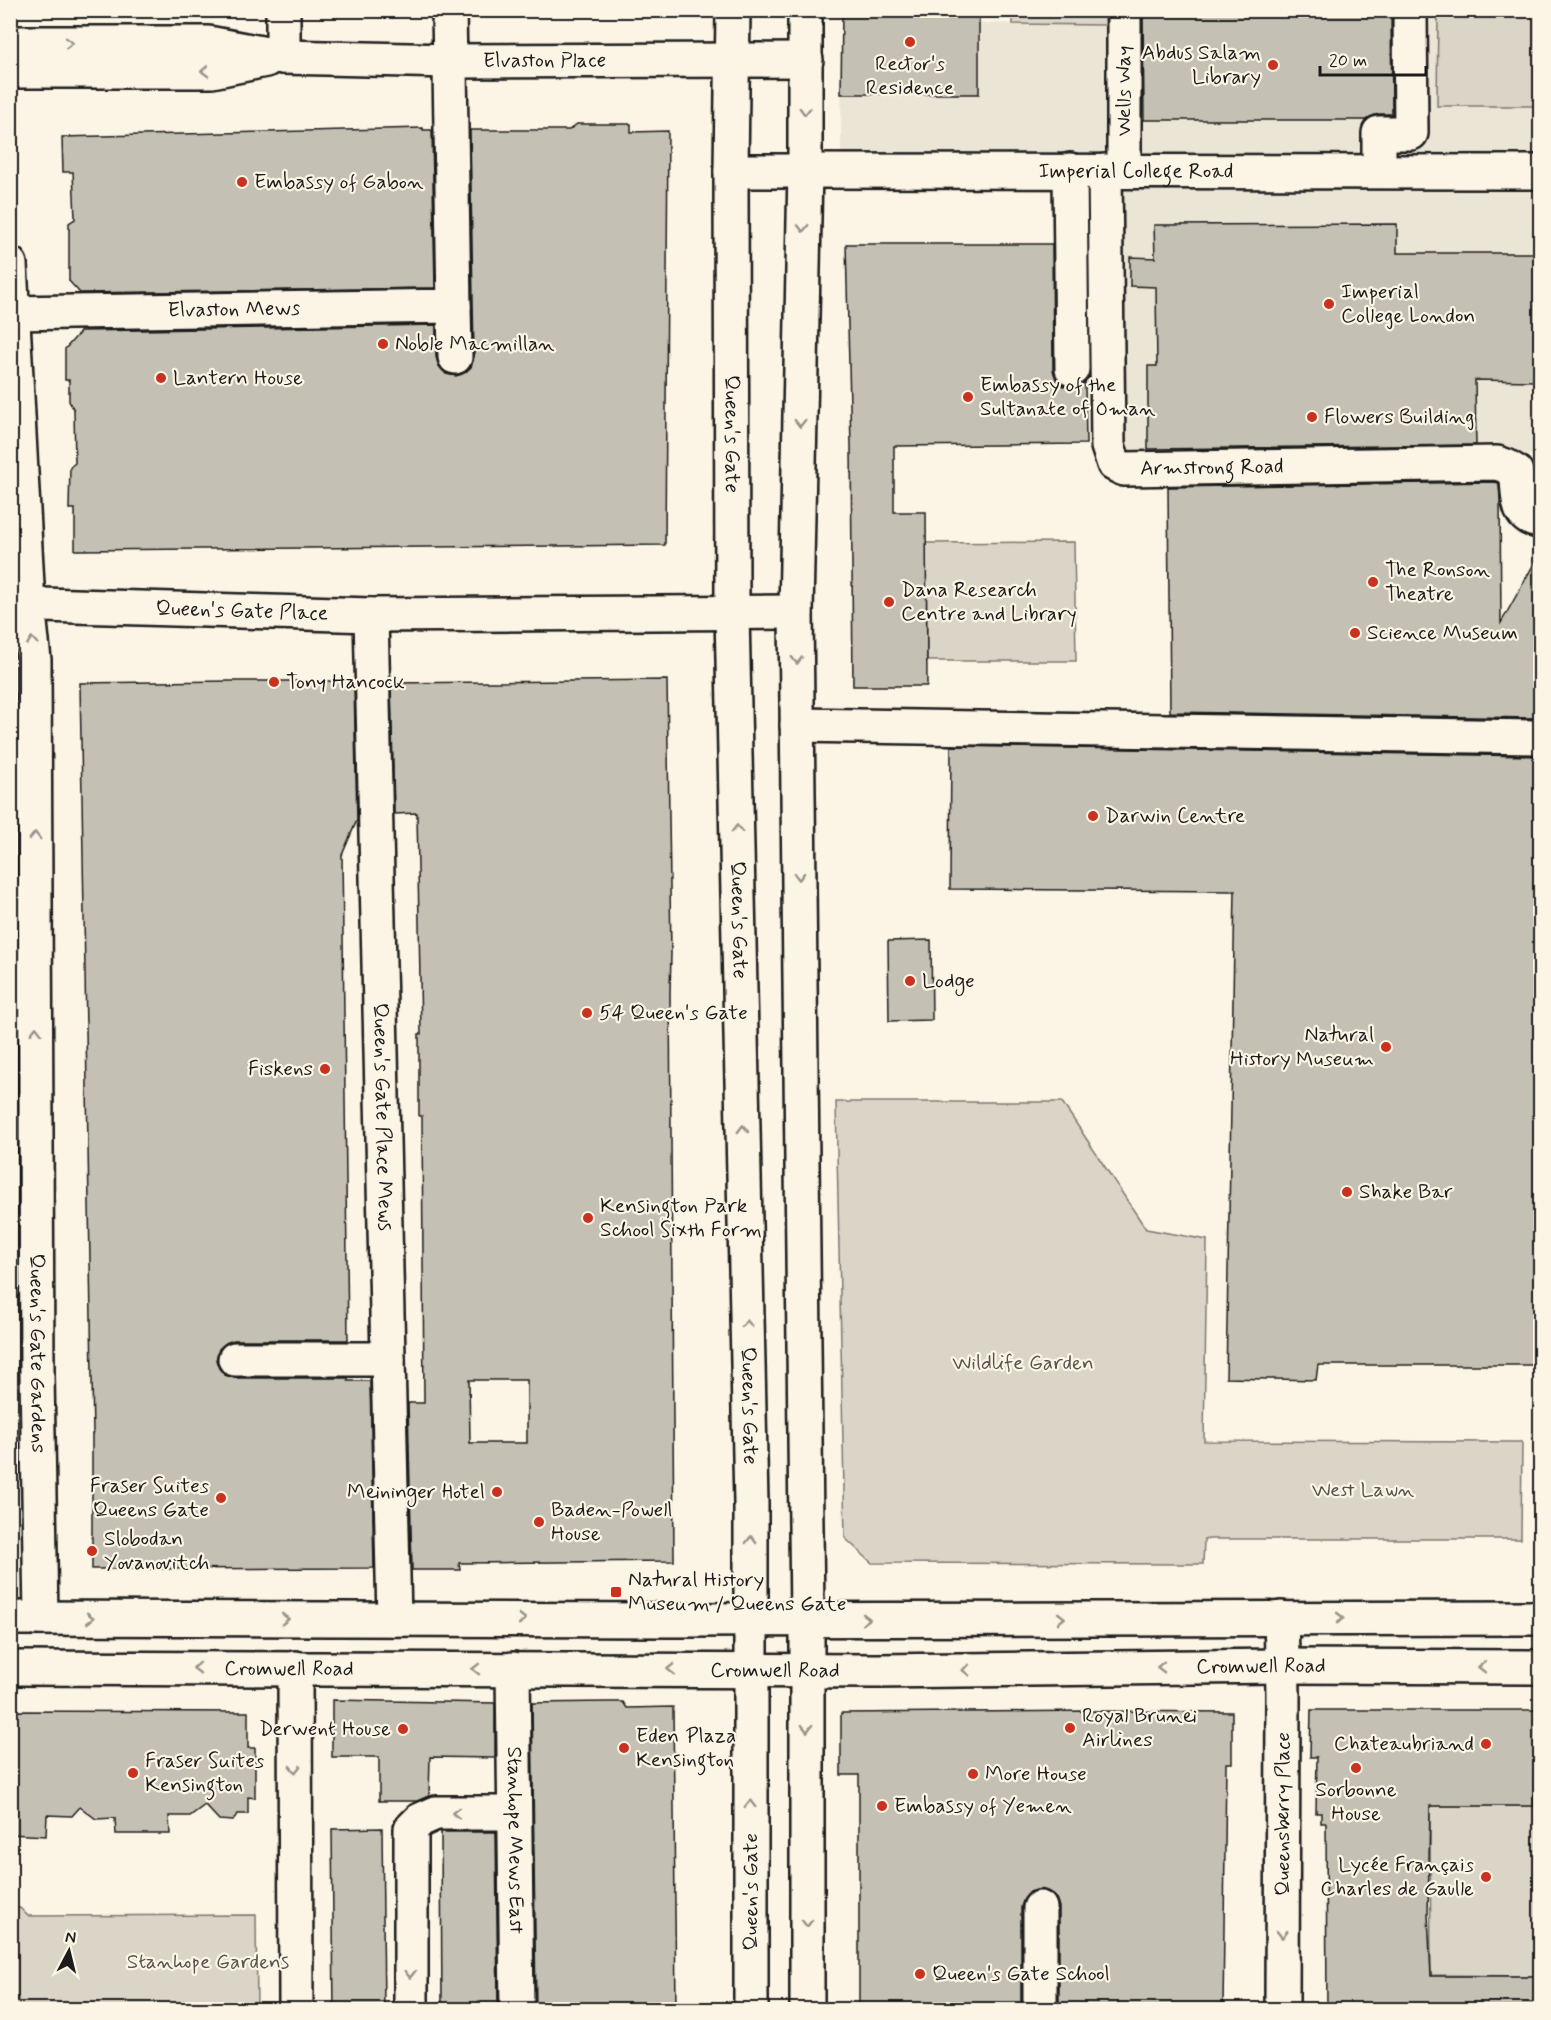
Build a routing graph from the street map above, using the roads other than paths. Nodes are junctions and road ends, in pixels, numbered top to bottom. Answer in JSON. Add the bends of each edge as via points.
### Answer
{"nodes":[{"id":1,"x":283,"y":10,"type":"edge"},
{"id":2,"x":449,"y":10,"type":"edge"},
{"id":3,"x":733,"y":10,"type":"edge"},
{"id":4,"x":805,"y":10,"type":"edge"},
{"id":5,"x":1124,"y":10,"type":"edge"},
{"id":6,"x":1410,"y":10,"type":"edge"},
{"id":7,"x":10,"y":43,"type":"edge"},
{"id":8,"x":283,"y":57,"type":"junction"},
{"id":9,"x":733,"y":59,"type":"junction"},
{"id":10,"x":806,"y":60,"type":"junction"},
{"id":11,"x":450,"y":61,"type":"junction"},
{"id":12,"x":10,"y":71,"type":"edge"},
{"id":13,"x":804,"y":170,"type":"junction"},
{"id":14,"x":1097,"y":170,"type":"junction"},
{"id":15,"x":731,"y":171,"type":"junction"},
{"id":16,"x":1379,"y":171,"type":"junction"},
{"id":17,"x":1540,"y":172,"type":"edge"},
{"id":18,"x":10,"y":264,"type":"edge"},
{"id":19,"x":453,"y":306,"type":"junction"},
{"id":20,"x":11,"y":313,"type":"edge"},
{"id":21,"x":455,"y":357,"type":"dead end"},
{"id":22,"x":1072,"y":369,"type":"dead end"},
{"id":23,"x":1540,"y":521,"type":"edge"},
{"id":24,"x":19,"y":604,"type":"edge"},
{"id":25,"x":796,"y":612,"type":"junction"},
{"id":26,"x":732,"y":613,"type":"junction"},
{"id":27,"x":371,"y":615,"type":"junction"},
{"id":28,"x":797,"y":725,"type":"junction"},
{"id":29,"x":1540,"y":737,"type":"edge"},
{"id":30,"x":23,"y":1089,"type":"edge"},
{"id":31,"x":235,"y":1359,"type":"dead end"},
{"id":32,"x":388,"y":1359,"type":"junction"},
{"id":33,"x":24,"y":1374,"type":"edge"},
{"id":34,"x":26,"y":1618,"type":"edge"},
{"id":35,"x":1281,"y":1618,"type":"junction"},
{"id":36,"x":1540,"y":1618,"type":"edge"},
{"id":37,"x":394,"y":1619,"type":"junction"},
{"id":38,"x":750,"y":1619,"type":"junction"},
{"id":39,"x":807,"y":1619,"type":"junction"},
{"id":40,"x":1282,"y":1666,"type":"junction"},
{"id":41,"x":1540,"y":1667,"type":"edge"},
{"id":42,"x":10,"y":1668,"type":"edge"},
{"id":43,"x":295,"y":1668,"type":"junction"},
{"id":44,"x":513,"y":1669,"type":"junction"},
{"id":45,"x":751,"y":1670,"type":"junction"},
{"id":46,"x":807,"y":1670,"type":"junction"},
{"id":47,"x":514,"y":1813,"type":"junction"},
{"id":48,"x":1040,"y":1908,"type":"dead end"},
{"id":49,"x":296,"y":2010,"type":"edge"},
{"id":50,"x":411,"y":2010,"type":"edge"},
{"id":51,"x":517,"y":2010,"type":"edge"},
{"id":52,"x":751,"y":2010,"type":"edge"},
{"id":53,"x":807,"y":2010,"type":"edge"},
{"id":54,"x":1040,"y":2010,"type":"edge"},
{"id":55,"x":1282,"y":2010,"type":"edge"}],
"edges":[{"from":1,"to":8,"type":"main road"},
{"from":2,"to":11,"type":"main road"},
{"from":3,"to":9,"type":"main road","name":"Queen's Gate"},
{"from":4,"to":10,"type":"main road"},
{"from":5,"to":14,"type":"main road","name":"Wells Way"},
{"from":6,"to":16,"type":"main road","via":[[1411,133],[1379,134]]},
{"from":7,"to":8,"type":"main road","name":"Elvaston Place","one_way":true,"via":[[208,43]]},
{"from":8,"to":11,"type":"main road","name":"Elvaston Place"},
{"from":8,"to":12,"type":"main road","name":"Elvaston Place","one_way":true,"via":[[212,71]]},
{"from":9,"to":10,"type":"main road","name":"Elvaston Place"},
{"from":9,"to":11,"type":"main road","name":"Elvaston Place"},
{"from":9,"to":15,"type":"main road","name":"Queen's Gate"},
{"from":10,"to":13,"type":"main road","one_way":true},
{"from":11,"to":19,"type":"main road"},
{"from":13,"to":14,"type":"main road","name":"Imperial College Road"},
{"from":13,"to":15,"type":"main road","name":"Imperial College Road"},
{"from":13,"to":25,"type":"main road","one_way":true},
{"from":14,"to":16,"type":"main road","name":"Imperial College Road"},
{"from":14,"to":22,"type":"main road"},
{"from":14,"to":23,"type":"main road","name":"Armstrong Road","via":[[1108,446],[1114,464],[1124,469],[1497,463],[1516,472],[1523,513]]},
{"from":15,"to":26,"type":"main road","name":"Queen's Gate"},
{"from":16,"to":17,"type":"main road","name":"Imperial College Road"},
{"from":18,"to":20,"type":"main road"},
{"from":19,"to":20,"type":"main road","name":"Elvaston Mews"},
{"from":19,"to":21,"type":"main road"},
{"from":20,"to":24,"type":"main road"},
{"from":24,"to":27,"type":"main road","name":"Queen's Gate Place"},
{"from":30,"to":24,"type":"main road","name":"Queen's Gate Gardens","one_way":true,"via":[[34,660]]},
{"from":25,"to":26,"type":"main road","name":"Queen's Gate Place"},
{"from":25,"to":28,"type":"main road","one_way":true},
{"from":26,"to":27,"type":"main road","name":"Queen's Gate Place"},
{"from":38,"to":26,"type":"main road","name":"Queen's Gate","one_way":true,"via":[[751,1504]]},
{"from":27,"to":32,"type":"main road","name":"Queen's Gate Place Mews"},
{"from":28,"to":29,"type":"main road"},
{"from":28,"to":39,"type":"main road","one_way":true},
{"from":30,"to":33,"type":"main road","name":"Queen's Gate Gardens"},
{"from":31,"to":32,"type":"main road"},
{"from":32,"to":37,"type":"main road","name":"Queen's Gate Place Mews"},
{"from":33,"to":34,"type":"main road","name":"Queen's Gate Gardens"},
{"from":34,"to":37,"type":"main road","one_way":true},
{"from":35,"to":36,"type":"main road","one_way":true},
{"from":39,"to":35,"type":"main road","one_way":true},
{"from":35,"to":40,"type":"main road","name":"Queensberry Place"},
{"from":37,"to":38,"type":"main road","one_way":true},
{"from":38,"to":39,"type":"main road"},
{"from":38,"to":45,"type":"main road","name":"Queen's Gate"},
{"from":39,"to":46,"type":"main road"},
{"from":41,"to":40,"type":"main road","name":"Cromwell Road","one_way":true},
{"from":40,"to":46,"type":"main road","name":"Cromwell Road","one_way":true},
{"from":40,"to":55,"type":"main road","name":"Queensberry Place","one_way":true},
{"from":43,"to":42,"type":"main road","name":"Cromwell Road","one_way":true},
{"from":44,"to":43,"type":"main road","name":"Cromwell Road","one_way":true},
{"from":43,"to":49,"type":"main road","one_way":true},
{"from":45,"to":44,"type":"main road","name":"Cromwell Road","one_way":true},
{"from":44,"to":47,"type":"main road","name":"Stanhope Mews East"},
{"from":45,"to":46,"type":"main road","name":"Cromwell Road"},
{"from":52,"to":45,"type":"main road","name":"Queen's Gate","one_way":true},
{"from":46,"to":53,"type":"main road","one_way":true},
{"from":47,"to":50,"type":"main road","one_way":true,"via":[[436,1813],[411,1829]]},
{"from":47,"to":51,"type":"main road","name":"Stanhope Mews East"},
{"from":48,"to":54,"type":"main road"}]}
